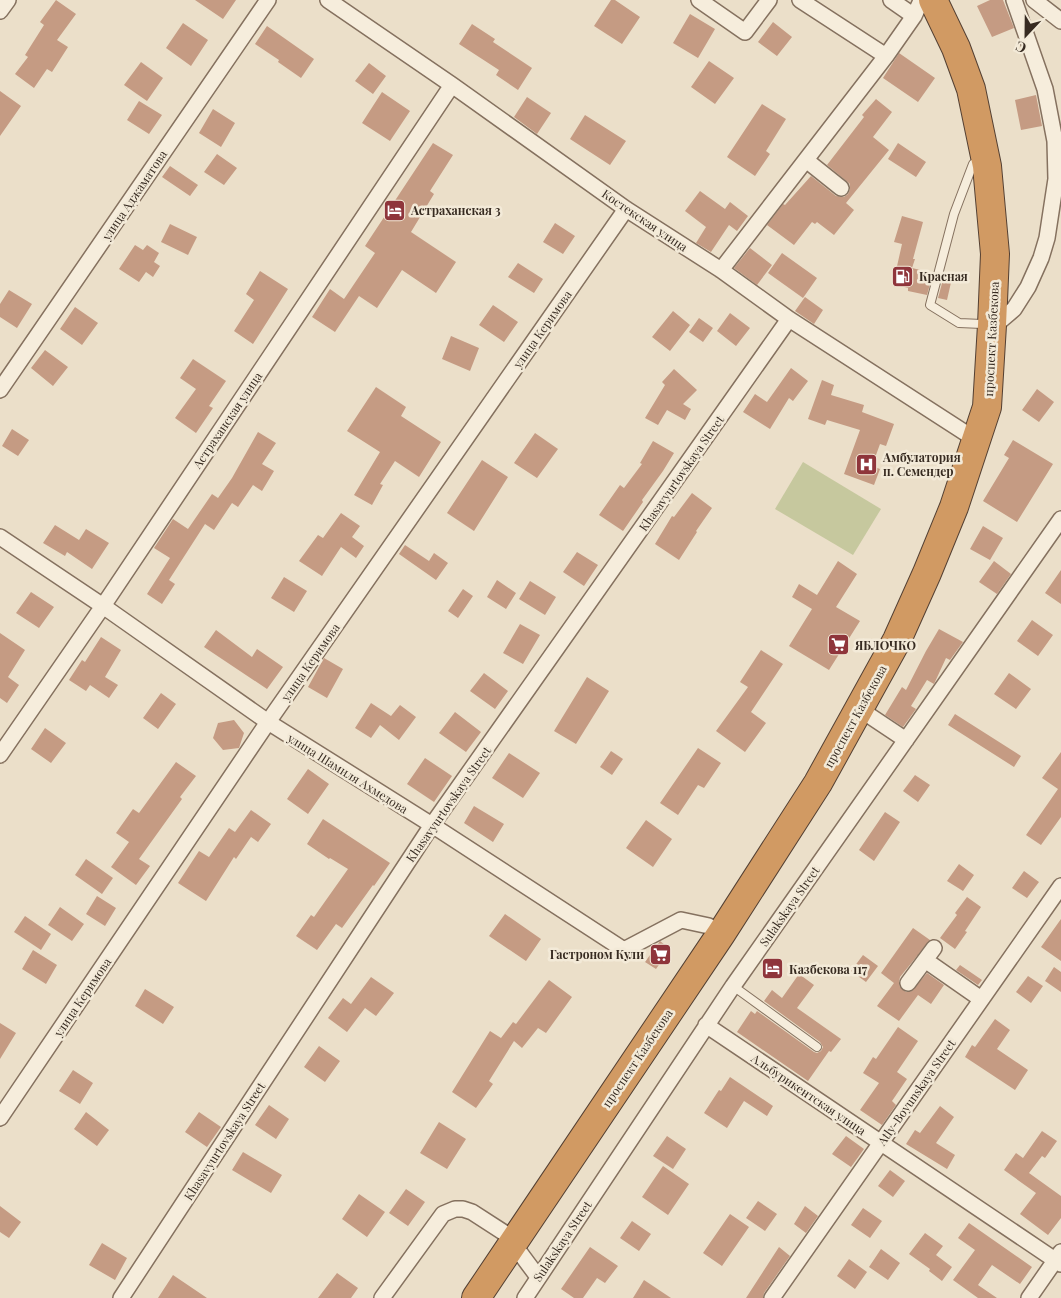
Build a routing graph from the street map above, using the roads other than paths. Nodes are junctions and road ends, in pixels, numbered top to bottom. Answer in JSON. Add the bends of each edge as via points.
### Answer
{"nodes":[{"id":1,"x":8,"y":0,"type":"edge"},
{"id":2,"x":268,"y":0,"type":"edge"},
{"id":3,"x":328,"y":0,"type":"edge"},
{"id":4,"x":699,"y":0,"type":"edge"},
{"id":5,"x":768,"y":0,"type":"edge"},
{"id":6,"x":800,"y":0,"type":"edge"},
{"id":7,"x":891,"y":0,"type":"edge"},
{"id":8,"x":1014,"y":0,"type":"edge"},
{"id":9,"x":1034,"y":0,"type":"edge"},
{"id":10,"x":921,"y":5,"type":"edge"},
{"id":11,"x":0,"y":11,"type":"edge"},
{"id":12,"x":1061,"y":21,"type":"edge"},
{"id":13,"x":886,"y":56,"type":"junction"},
{"id":14,"x":452,"y":85,"type":"junction"},
{"id":15,"x":806,"y":160,"type":"junction"},
{"id":16,"x":973,"y":164,"type":"junction"},
{"id":17,"x":1058,"y":181,"type":"edge"},
{"id":18,"x":841,"y":188,"type":"dead end"},
{"id":19,"x":626,"y":209,"type":"junction"},
{"id":20,"x":721,"y":270,"type":"junction"},
{"id":21,"x":789,"y":319,"type":"junction"},
{"id":22,"x":987,"y":325,"type":"junction"},
{"id":23,"x":0,"y":390,"type":"edge"},
{"id":24,"x":967,"y":434,"type":"junction"},
{"id":25,"x":1061,"y":519,"type":"edge"},
{"id":26,"x":0,"y":537,"type":"edge"},
{"id":27,"x":102,"y":606,"type":"junction"},
{"id":28,"x":868,"y":714,"type":"dead end"},
{"id":29,"x":268,"y":722,"type":"junction"},
{"id":30,"x":906,"y":740,"type":"junction"},
{"id":31,"x":0,"y":755,"type":"edge"},
{"id":32,"x":432,"y":825,"type":"junction"},
{"id":33,"x":1061,"y":886,"type":"edge"},
{"id":34,"x":709,"y":926,"type":"junction"},
{"id":35,"x":908,"y":983,"type":"dead end"},
{"id":36,"x":732,"y":986,"type":"junction"},
{"id":37,"x":981,"y":1000,"type":"junction"},
{"id":38,"x":706,"y":1025,"type":"junction"},
{"id":39,"x":817,"y":1047,"type":"dead end"},
{"id":40,"x":0,"y":1118,"type":"edge"},
{"id":41,"x":880,"y":1142,"type":"junction"},
{"id":42,"x":510,"y":1239,"type":"junction"},
{"id":43,"x":1059,"y":1258,"type":"edge"},
{"id":44,"x":538,"y":1277,"type":"junction"},
{"id":45,"x":121,"y":1298,"type":"edge"},
{"id":46,"x":382,"y":1298,"type":"edge"},
{"id":47,"x":464,"y":1298,"type":"edge"},
{"id":48,"x":476,"y":1298,"type":"edge"},
{"id":49,"x":524,"y":1298,"type":"edge"},
{"id":50,"x":772,"y":1298,"type":"edge"},
{"id":51,"x":1029,"y":1298,"type":"edge"}],
"edges":[{"from":1,"to":11,"type":"street"},
{"from":2,"to":23,"type":"street","name":"улица Аджаматова"},
{"from":3,"to":14,"type":"street","name":"Костекская улица"},
{"from":4,"to":5,"type":"street","via":[[745,32]]},
{"from":6,"to":13,"type":"street"},
{"from":7,"to":10,"type":"street"},
{"from":8,"to":17,"type":"street","via":[[1045,90],[1055,141]]},
{"from":9,"to":12,"type":"street"},
{"from":10,"to":13,"type":"street"},
{"from":10,"to":16,"type":"highway","name":"проспект Казбекова","via":[[957,89]]},
{"from":10,"to":22,"type":"highway","name":"проспект Казбекова","via":[[956,48],[970,88],[987,166],[995,254]]},
{"from":13,"to":15,"type":"street"},
{"from":14,"to":19,"type":"street","name":"Костекская улица"},
{"from":14,"to":27,"type":"street","name":"Астраханская улица"},
{"from":15,"to":18,"type":"street"},
{"from":15,"to":20,"type":"street"},
{"from":16,"to":22,"type":"highway","name":"проспект Казбекова"},
{"from":16,"to":22,"type":"lane","via":[[954,214],[930,305],[959,323]]},
{"from":17,"to":22,"type":"street","via":[[1047,238],[1028,287],[1014,309]]},
{"from":19,"to":20,"type":"street","name":"Костекская улица"},
{"from":19,"to":29,"type":"street","name":"улица Керимова"},
{"from":20,"to":21,"type":"street","name":"Костекская улица"},
{"from":21,"to":24,"type":"street","name":"Костекская улица"},
{"from":21,"to":32,"type":"street","name":"Khasavyurtovskaya Street"},
{"from":22,"to":24,"type":"highway","name":"проспект Казбекова"},
{"from":22,"to":42,"type":"highway","name":"проспект Казбекова","via":[[987,407],[954,507],[896,640],[807,800],[721,934]]},
{"from":24,"to":34,"type":"highway","name":"проспект Казбекова","via":[[917,569],[885,636],[804,777]]},
{"from":25,"to":30,"type":"street","name":"Sulakskaya Street"},
{"from":26,"to":27,"type":"street","name":"улица Шамиля Ахмедова"},
{"from":27,"to":29,"type":"street","name":"улица Шамиля Ахмедова"},
{"from":27,"to":31,"type":"street","name":"Астраханская улица"},
{"from":28,"to":30,"type":"street"},
{"from":29,"to":32,"type":"street","name":"улица Шамиля Ахмедова"},
{"from":29,"to":40,"type":"street","name":"улица Керимова"},
{"from":30,"to":36,"type":"street","name":"Sulakskaya Street"},
{"from":32,"to":34,"type":"street","name":"улица Шамиля Ахмедова","via":[[624,950],[681,920]]},
{"from":32,"to":45,"type":"street","name":"Khasavyurtovskaya Street"},
{"from":33,"to":37,"type":"street","name":"Atly-Boyunskaya Street"},
{"from":34,"to":42,"type":"highway","name":"проспект Казбекова","via":[[605,1079]]},
{"from":35,"to":37,"type":"street","via":[[930,954]]},
{"from":36,"to":38,"type":"street","name":"Sulakskaya Street"},
{"from":36,"to":39,"type":"lane"},
{"from":37,"to":41,"type":"street","name":"Atly-Boyunskaya Street"},
{"from":38,"to":41,"type":"street","name":"Альбурикентская улица"},
{"from":38,"to":44,"type":"street","name":"Sulakskaya Street"},
{"from":41,"to":43,"type":"street","name":"Альбурикентская улица"},
{"from":41,"to":50,"type":"street","name":"Atly-Boyunskaya Street"},
{"from":42,"to":44,"type":"street"},
{"from":42,"to":46,"type":"street","via":[[472,1212],[463,1209],[449,1211]]},
{"from":42,"to":47,"type":"highway","name":"проспект Казбекова"},
{"from":42,"to":48,"type":"highway","name":"проспект Казбекова"},
{"from":43,"to":51,"type":"street"},
{"from":44,"to":49,"type":"street","name":"Sulakskaya Street"}]}
